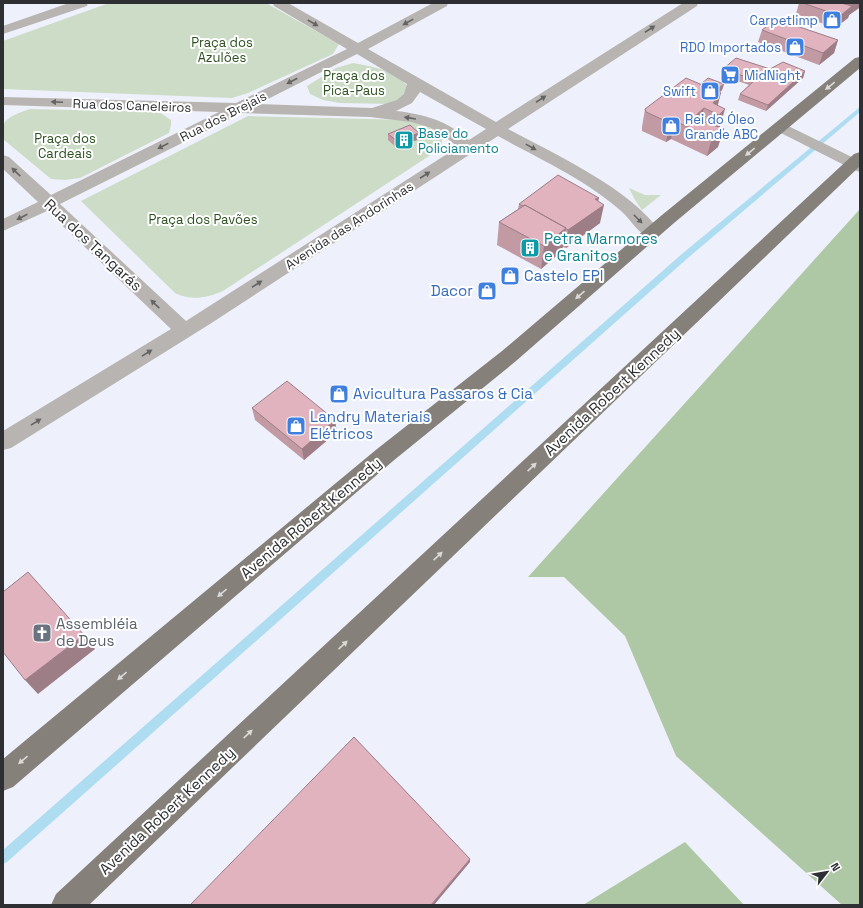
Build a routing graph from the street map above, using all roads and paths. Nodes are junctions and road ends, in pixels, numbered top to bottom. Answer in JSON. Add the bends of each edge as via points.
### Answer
{"nodes":[{"id":1,"x":47,"y":3,"type":"edge"},
{"id":2,"x":82,"y":3,"type":"edge"},
{"id":3,"x":280,"y":3,"type":"edge"},
{"id":4,"x":442,"y":3,"type":"edge"},
{"id":5,"x":692,"y":3,"type":"edge"},
{"id":6,"x":58,"y":11,"type":"junction"},
{"id":7,"x":3,"y":30,"type":"edge"},
{"id":8,"x":358,"y":49,"type":"junction"},
{"id":9,"x":860,"y":61,"type":"edge"},
{"id":10,"x":415,"y":82,"type":"junction"},
{"id":11,"x":442,"y":98,"type":"junction"},
{"id":12,"x":3,"y":101,"type":"edge"},
{"id":13,"x":239,"y":108,"type":"junction"},
{"id":14,"x":370,"y":112,"type":"junction"},
{"id":15,"x":517,"y":114,"type":"junction"},
{"id":16,"x":780,"y":127,"type":"junction"},
{"id":17,"x":496,"y":128,"type":"junction"},
{"id":18,"x":468,"y":147,"type":"junction"},
{"id":19,"x":3,"y":160,"type":"edge"},
{"id":20,"x":852,"y":160,"type":"edge"},
{"id":21,"x":49,"y":203,"type":"junction"},
{"id":22,"x":3,"y":226,"type":"edge"},
{"id":23,"x":652,"y":233,"type":"junction"},
{"id":24,"x":184,"y":330,"type":"junction"},
{"id":25,"x":3,"y":442,"type":"edge"},
{"id":26,"x":3,"y":777,"type":"edge"},
{"id":27,"x":67,"y":905,"type":"edge"}],
"edges":[{"from":1,"to":6,"type":"street"},
{"from":2,"to":6,"type":"street"},
{"from":3,"to":8,"type":"street","one_way":true},
{"from":4,"to":8,"type":"street","name":"Rua dos Brejais","one_way":true},
{"from":15,"to":5,"type":"street","name":"Avenida das Andorinhas","one_way":true},
{"from":6,"to":7,"type":"street"},
{"from":8,"to":10,"type":"street"},
{"from":8,"to":13,"type":"street","name":"Rua dos Brejais","one_way":true},
{"from":9,"to":16,"type":"main road","name":"Avenida Robert Kennedy","one_way":true},
{"from":10,"to":11,"type":"street"},
{"from":10,"to":14,"type":"street","via":[[414,91],[404,102]]},
{"from":11,"to":15,"type":"street","via":[[483,111]]},
{"from":11,"to":17,"type":"street"},
{"from":13,"to":12,"type":"street","name":"Rua dos Caneleiros","one_way":true},
{"from":13,"to":14,"type":"street","name":"Rua dos Caneleiros"},
{"from":13,"to":21,"type":"street","name":"Rua dos Brejais","one_way":true},
{"from":18,"to":14,"type":"street","name":"Rua dos Caneleiros","one_way":true,"via":[[451,132],[436,124]]},
{"from":15,"to":17,"type":"street","name":"Avenida das Andorinhas"},
{"from":16,"to":20,"type":"street"},
{"from":16,"to":23,"type":"main road","name":"Avenida Robert Kennedy","one_way":true},
{"from":17,"to":18,"type":"street","name":"Avenida das Andorinhas"},
{"from":17,"to":23,"type":"street","one_way":true,"via":[[610,193]]},
{"from":24,"to":18,"type":"street","name":"Avenida das Andorinhas","one_way":true},
{"from":21,"to":19,"type":"street","name":"Rua dos Tangarás","one_way":true},
{"from":27,"to":20,"type":"main road","name":"Avenida Robert Kennedy","one_way":true},
{"from":21,"to":22,"type":"street","name":"Rua dos Brejais","one_way":true},
{"from":24,"to":21,"type":"street","name":"Rua dos Tangarás","one_way":true},
{"from":23,"to":26,"type":"main road","name":"Avenida Robert Kennedy","one_way":true,"via":[[509,356],[385,455]]},
{"from":25,"to":24,"type":"street","name":"Avenida das Andorinhas","one_way":true}]}
